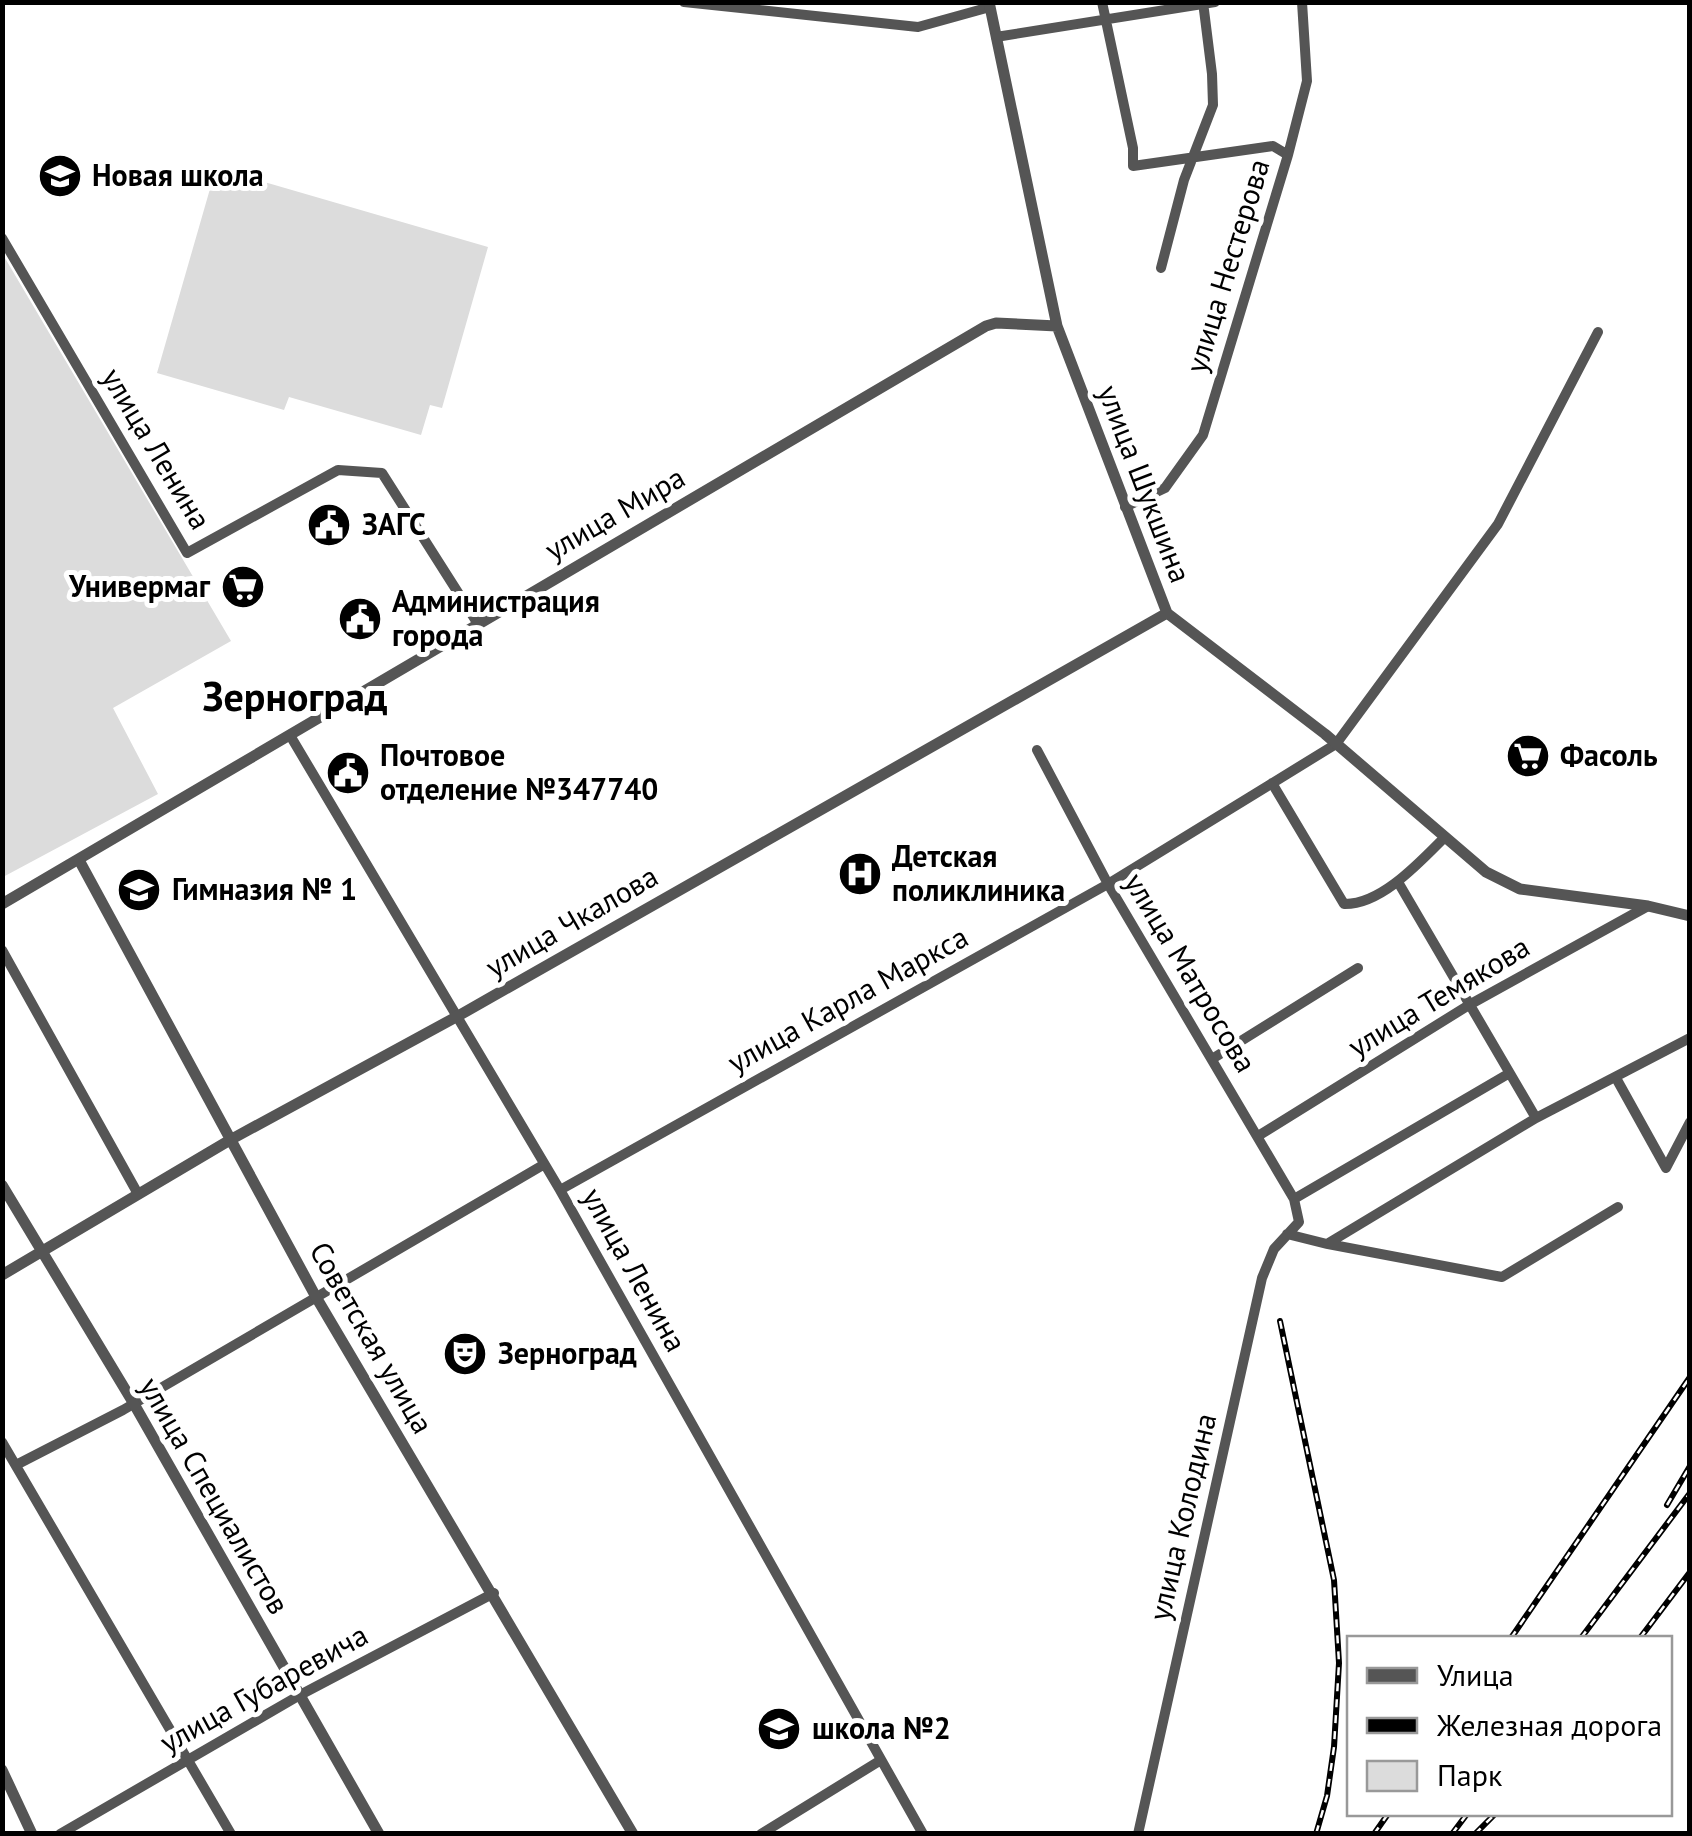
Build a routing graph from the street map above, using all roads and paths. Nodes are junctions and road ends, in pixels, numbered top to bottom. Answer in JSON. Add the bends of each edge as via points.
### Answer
{"nodes":[{"id":1,"x":684,"y":2,"type":"edge"},
{"id":2,"x":1102,"y":2,"type":"edge"},
{"id":3,"x":1302,"y":2,"type":"edge"},
{"id":4,"x":1207,"y":3,"type":"edge"},
{"id":5,"x":989,"y":5,"type":"edge"},
{"id":6,"x":1104,"y":20,"type":"junction"},
{"id":7,"x":996,"y":37,"type":"junction"},
{"id":8,"x":1288,"y":155,"type":"junction"},
{"id":9,"x":1194,"y":156,"type":"junction"},
{"id":10,"x":2,"y":238,"type":"edge"},
{"id":11,"x":1161,"y":268,"type":"dead end"},
{"id":12,"x":1056,"y":326,"type":"junction"},
{"id":13,"x":1598,"y":332,"type":"dead end"},
{"id":14,"x":1125,"y":506,"type":"junction"},
{"id":15,"x":1168,"y":613,"type":"junction"},
{"id":16,"x":478,"y":624,"type":"junction"},
{"id":17,"x":291,"y":736,"type":"junction"},
{"id":18,"x":1336,"y":744,"type":"junction"},
{"id":19,"x":1038,"y":750,"type":"dead end"},
{"id":20,"x":1272,"y":784,"type":"junction"},
{"id":21,"x":1445,"y":838,"type":"junction"},
{"id":22,"x":79,"y":860,"type":"junction"},
{"id":23,"x":1398,"y":882,"type":"junction"},
{"id":24,"x":1108,"y":884,"type":"junction"},
{"id":25,"x":2,"y":904,"type":"edge"},
{"id":26,"x":1648,"y":906,"type":"junction"},
{"id":27,"x":1690,"y":916,"type":"edge"},
{"id":28,"x":2,"y":950,"type":"edge"},
{"id":29,"x":1358,"y":968,"type":"dead end"},
{"id":30,"x":1469,"y":1005,"type":"junction"},
{"id":31,"x":458,"y":1016,"type":"junction"},
{"id":32,"x":1690,"y":1038,"type":"edge"},
{"id":33,"x":1212,"y":1059,"type":"junction"},
{"id":34,"x":1508,"y":1074,"type":"junction"},
{"id":35,"x":1616,"y":1078,"type":"junction"},
{"id":36,"x":1536,"y":1118,"type":"junction"},
{"id":37,"x":1690,"y":1122,"type":"edge"},
{"id":38,"x":1258,"y":1136,"type":"junction"},
{"id":39,"x":230,"y":1140,"type":"junction"},
{"id":40,"x":544,"y":1165,"type":"junction"},
{"id":41,"x":2,"y":1185,"type":"edge"},
{"id":42,"x":560,"y":1190,"type":"junction"},
{"id":43,"x":138,"y":1194,"type":"junction"},
{"id":44,"x":1294,"y":1199,"type":"junction"},
{"id":45,"x":1618,"y":1206,"type":"dead end"},
{"id":46,"x":1299,"y":1222,"type":"joint"},
{"id":47,"x":1288,"y":1234,"type":"junction"},
{"id":48,"x":1327,"y":1244,"type":"junction"},
{"id":49,"x":41,"y":1254,"type":"junction"},
{"id":50,"x":2,"y":1275,"type":"edge"},
{"id":51,"x":316,"y":1297,"type":"junction"},
{"id":52,"x":134,"y":1404,"type":"junction"},
{"id":53,"x":2,"y":1442,"type":"edge"},
{"id":54,"x":16,"y":1465,"type":"junction"},
{"id":55,"x":494,"y":1594,"type":"junction"},
{"id":56,"x":300,"y":1695,"type":"junction"},
{"id":57,"x":188,"y":1759,"type":"junction"},
{"id":58,"x":881,"y":1760,"type":"junction"},
{"id":59,"x":2,"y":1770,"type":"edge"},
{"id":60,"x":32,"y":1834,"type":"edge"},
{"id":61,"x":60,"y":1834,"type":"edge"},
{"id":62,"x":230,"y":1834,"type":"edge"},
{"id":63,"x":379,"y":1834,"type":"edge"},
{"id":64,"x":633,"y":1834,"type":"edge"},
{"id":65,"x":761,"y":1834,"type":"edge"},
{"id":66,"x":923,"y":1834,"type":"edge"},
{"id":67,"x":1138,"y":1834,"type":"edge"}],
"edges":[{"from":1,"to":5,"type":"street","via":[[918,27]]},
{"from":2,"to":6,"type":"street"},
{"from":3,"to":8,"type":"street","name":"улица Нестерова","via":[[1307,81]]},
{"from":4,"to":6,"type":"street"},
{"from":4,"to":9,"type":"street","via":[[1213,106]]},
{"from":5,"to":7,"type":"street","name":"улица Шукшина"},
{"from":6,"to":7,"type":"street"},
{"from":6,"to":9,"type":"street","via":[[1133,166]]},
{"from":7,"to":12,"type":"street","name":"улица Шукшина"},
{"from":8,"to":9,"type":"street","via":[[1273,146]]},
{"from":8,"to":14,"type":"street","name":"улица Нестерова","via":[[1202,436],[1165,488]]},
{"from":9,"to":11,"type":"street"},
{"from":10,"to":16,"type":"street","name":"улица Ленина","via":[[187,553],[338,470],[382,473]]},
{"from":12,"to":14,"type":"street","name":"улица Шукшина"},
{"from":12,"to":16,"type":"street","name":"улица Мира","via":[[986,326]]},
{"from":13,"to":18,"type":"street","name":"улица Карла Маркса","via":[[1498,524]]},
{"from":14,"to":15,"type":"street","name":"улица Шукшина"},
{"from":15,"to":18,"type":"street","name":"улица Шукшина"},
{"from":15,"to":31,"type":"street","name":"улица Чкалова"},
{"from":16,"to":17,"type":"street","name":"улица Мира"},
{"from":17,"to":22,"type":"street","name":"улица Мира"},
{"from":17,"to":31,"type":"street","name":"улица Ленина"},
{"from":18,"to":20,"type":"street","name":"улица Карла Маркса"},
{"from":18,"to":21,"type":"street","name":"улица Шукшина"},
{"from":19,"to":24,"type":"street","name":"улица Матросова"},
{"from":20,"to":23,"type":"street","via":[[1344,904]]},
{"from":20,"to":24,"type":"street","name":"улица Карла Маркса"},
{"from":21,"to":23,"type":"street"},
{"from":21,"to":26,"type":"street","name":"улица Шукшина","via":[[1486,872],[1520,888]]},
{"from":22,"to":25,"type":"street","name":"улица Мира"},
{"from":22,"to":39,"type":"street","name":"Советская улица"},
{"from":23,"to":30,"type":"street"},
{"from":24,"to":33,"type":"street","name":"улица Матросова"},
{"from":24,"to":42,"type":"street","name":"улица Карла Маркса"},
{"from":26,"to":27,"type":"street","name":"улица Шукшина"},
{"from":26,"to":30,"type":"street","name":"улица Темякова"},
{"from":28,"to":43,"type":"street"},
{"from":29,"to":33,"type":"street"},
{"from":30,"to":34,"type":"street"},
{"from":30,"to":38,"type":"street","name":"улица Темякова"},
{"from":31,"to":39,"type":"street","name":"улица Чкалова"},
{"from":31,"to":40,"type":"street","name":"улица Ленина"},
{"from":32,"to":35,"type":"street"},
{"from":33,"to":38,"type":"street","name":"улица Матросова"},
{"from":34,"to":36,"type":"street"},
{"from":34,"to":44,"type":"street"},
{"from":35,"to":36,"type":"street"},
{"from":35,"to":37,"type":"street","via":[[1666,1168]]},
{"from":36,"to":48,"type":"street"},
{"from":38,"to":44,"type":"street","name":"улица Матросова"},
{"from":39,"to":43,"type":"street","name":"улица Чкалова"},
{"from":39,"to":51,"type":"street","name":"Советская улица"},
{"from":40,"to":42,"type":"street","name":"улица Ленина"},
{"from":40,"to":51,"type":"street"},
{"from":41,"to":49,"type":"street","name":"улица Специалистов"},
{"from":42,"to":58,"type":"street","name":"улица Ленина"},
{"from":43,"to":49,"type":"street","name":"улица Чкалова"},
{"from":44,"to":46,"type":"street","name":"улица Матросова"},
{"from":45,"to":48,"type":"street","via":[[1502,1277]]},
{"from":46,"to":47,"type":"street","name":"улица Колодина"},
{"from":47,"to":48,"type":"street"},
{"from":47,"to":67,"type":"street","name":"улица Колодина","via":[[1262,1278]]},
{"from":49,"to":50,"type":"street","name":"улица Чкалова"},
{"from":49,"to":52,"type":"street","name":"улица Специалистов"},
{"from":51,"to":52,"type":"street"},
{"from":51,"to":55,"type":"street","name":"Советская улица"},
{"from":52,"to":54,"type":"street"},
{"from":52,"to":56,"type":"street","name":"улица Специалистов"},
{"from":53,"to":54,"type":"street"},
{"from":54,"to":57,"type":"street"},
{"from":55,"to":56,"type":"street","name":"улица Губаревича"},
{"from":55,"to":64,"type":"street","name":"Советская улица"},
{"from":56,"to":57,"type":"street","name":"улица Губаревича"},
{"from":56,"to":63,"type":"street","name":"улица Специалистов"},
{"from":57,"to":61,"type":"street","name":"улица Губаревича"},
{"from":57,"to":62,"type":"street"},
{"from":58,"to":65,"type":"street"},
{"from":58,"to":66,"type":"street","name":"улица Ленина"},
{"from":59,"to":60,"type":"street"}]}
